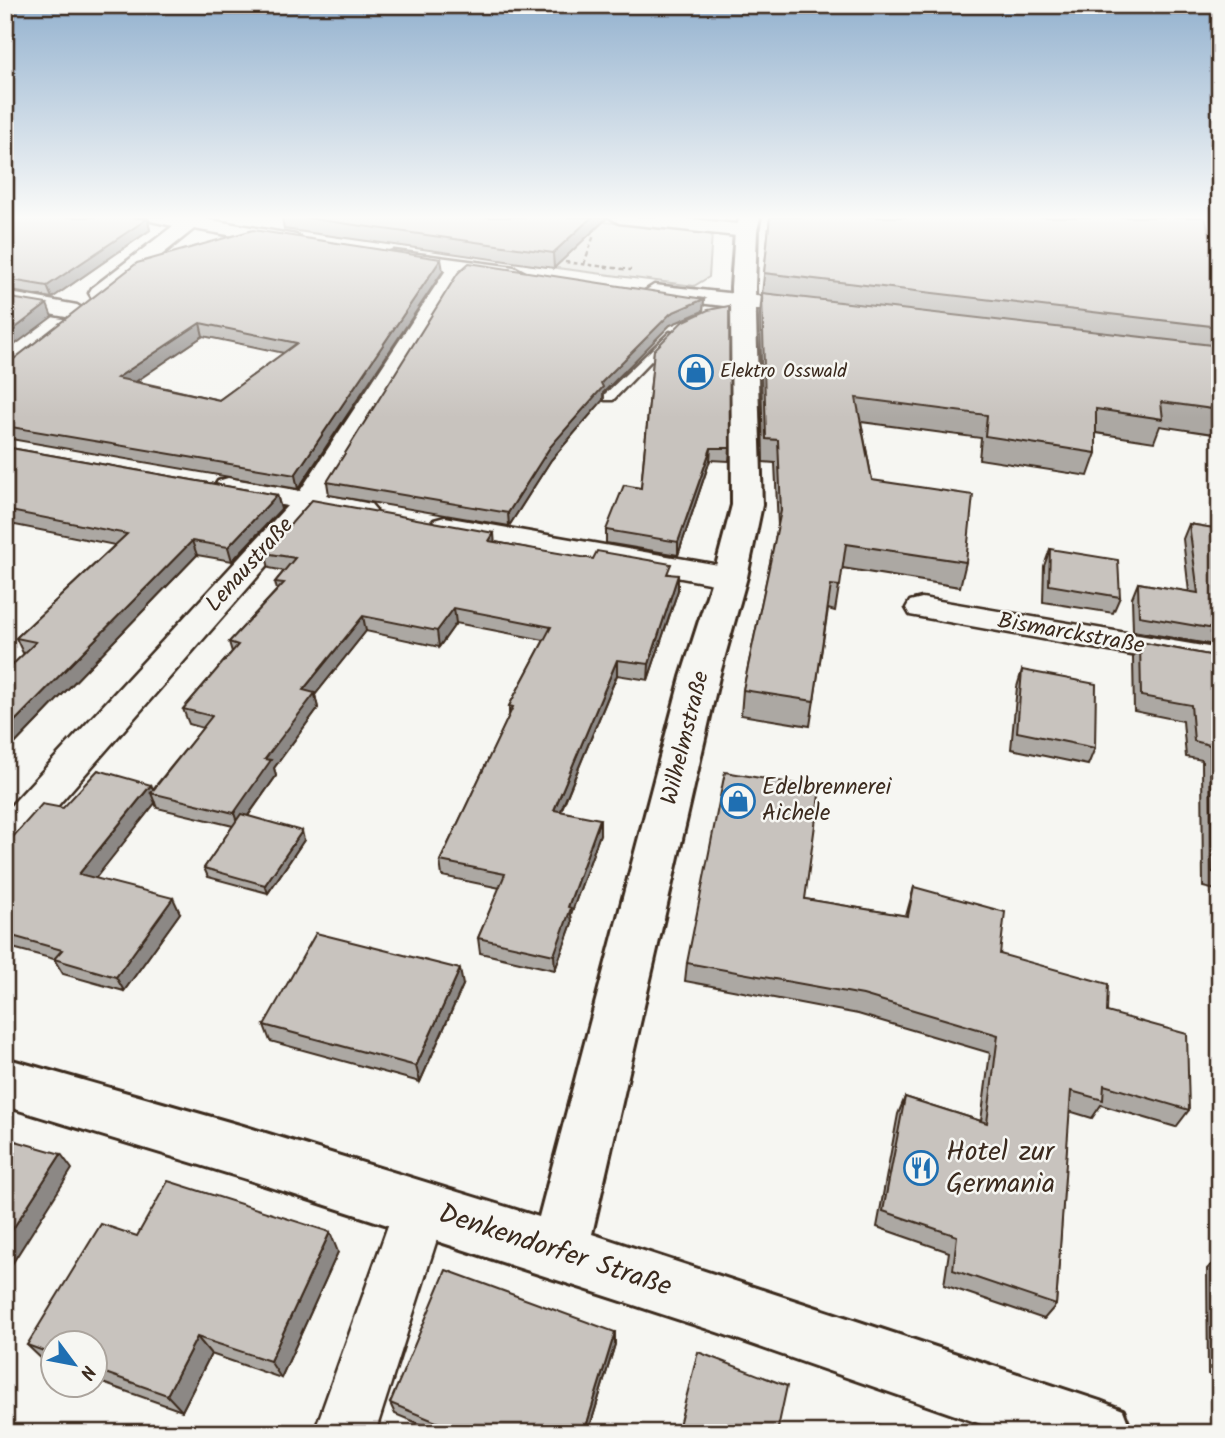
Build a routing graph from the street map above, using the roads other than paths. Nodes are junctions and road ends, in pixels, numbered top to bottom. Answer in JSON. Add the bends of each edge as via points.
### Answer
{"nodes":[{"id":1,"x":112,"y":284,"type":"edge"},
{"id":2,"x":446,"y":284,"type":"edge"},
{"id":3,"x":649,"y":284,"type":"edge"},
{"id":4,"x":740,"y":284,"type":"edge"},
{"id":5,"x":5,"y":299,"type":"edge"},
{"id":6,"x":737,"y":308,"type":"junction"},
{"id":7,"x":77,"y":312,"type":"junction"},
{"id":8,"x":832,"y":312,"type":"edge"},
{"id":9,"x":56,"y":328,"type":"edge"},
{"id":10,"x":676,"y":329,"type":"edge"},
{"id":11,"x":610,"y":397,"type":"edge"},
{"id":12,"x":198,"y":482,"type":"edge"},
{"id":13,"x":308,"y":501,"type":"junction"},
{"id":14,"x":730,"y":577,"type":"junction"},
{"id":15,"x":922,"y":608,"type":"dead end"},
{"id":16,"x":1220,"y":660,"type":"edge"},
{"id":17,"x":5,"y":839,"type":"edge"},
{"id":18,"x":5,"y":1082,"type":"edge"},
{"id":19,"x":420,"y":1208,"type":"junction"},
{"id":20,"x":559,"y":1252,"type":"junction"},
{"id":21,"x":344,"y":1433,"type":"edge"},
{"id":22,"x":1100,"y":1433,"type":"edge"}],
"edges":[{"from":1,"to":7,"type":"street"},
{"from":2,"to":13,"type":"street","name":"Lenaustraße"},
{"from":3,"to":6,"type":"street"},
{"from":4,"to":6,"type":"street","name":"Wilhelmstraße"},
{"from":5,"to":7,"type":"street"},
{"from":6,"to":8,"type":"street"},
{"from":6,"to":14,"type":"street","name":"Wilhelmstraße","via":[[748,480],[747,505]]},
{"from":7,"to":9,"type":"street"},
{"from":10,"to":11,"type":"lane"},
{"from":12,"to":13,"type":"street"},
{"from":13,"to":14,"type":"street"},
{"from":13,"to":17,"type":"street","name":"Lenaustraße"},
{"from":14,"to":20,"type":"street","name":"Wilhelmstraße","via":[[700,677]]},
{"from":15,"to":16,"type":"street","name":"Bismarckstraße"},
{"from":18,"to":19,"type":"street","name":"Denkendorfer Straße"},
{"from":19,"to":20,"type":"street","name":"Denkendorfer Straße"},
{"from":19,"to":21,"type":"street"},
{"from":20,"to":22,"type":"street","name":"Denkendorfer Straße"}]}
